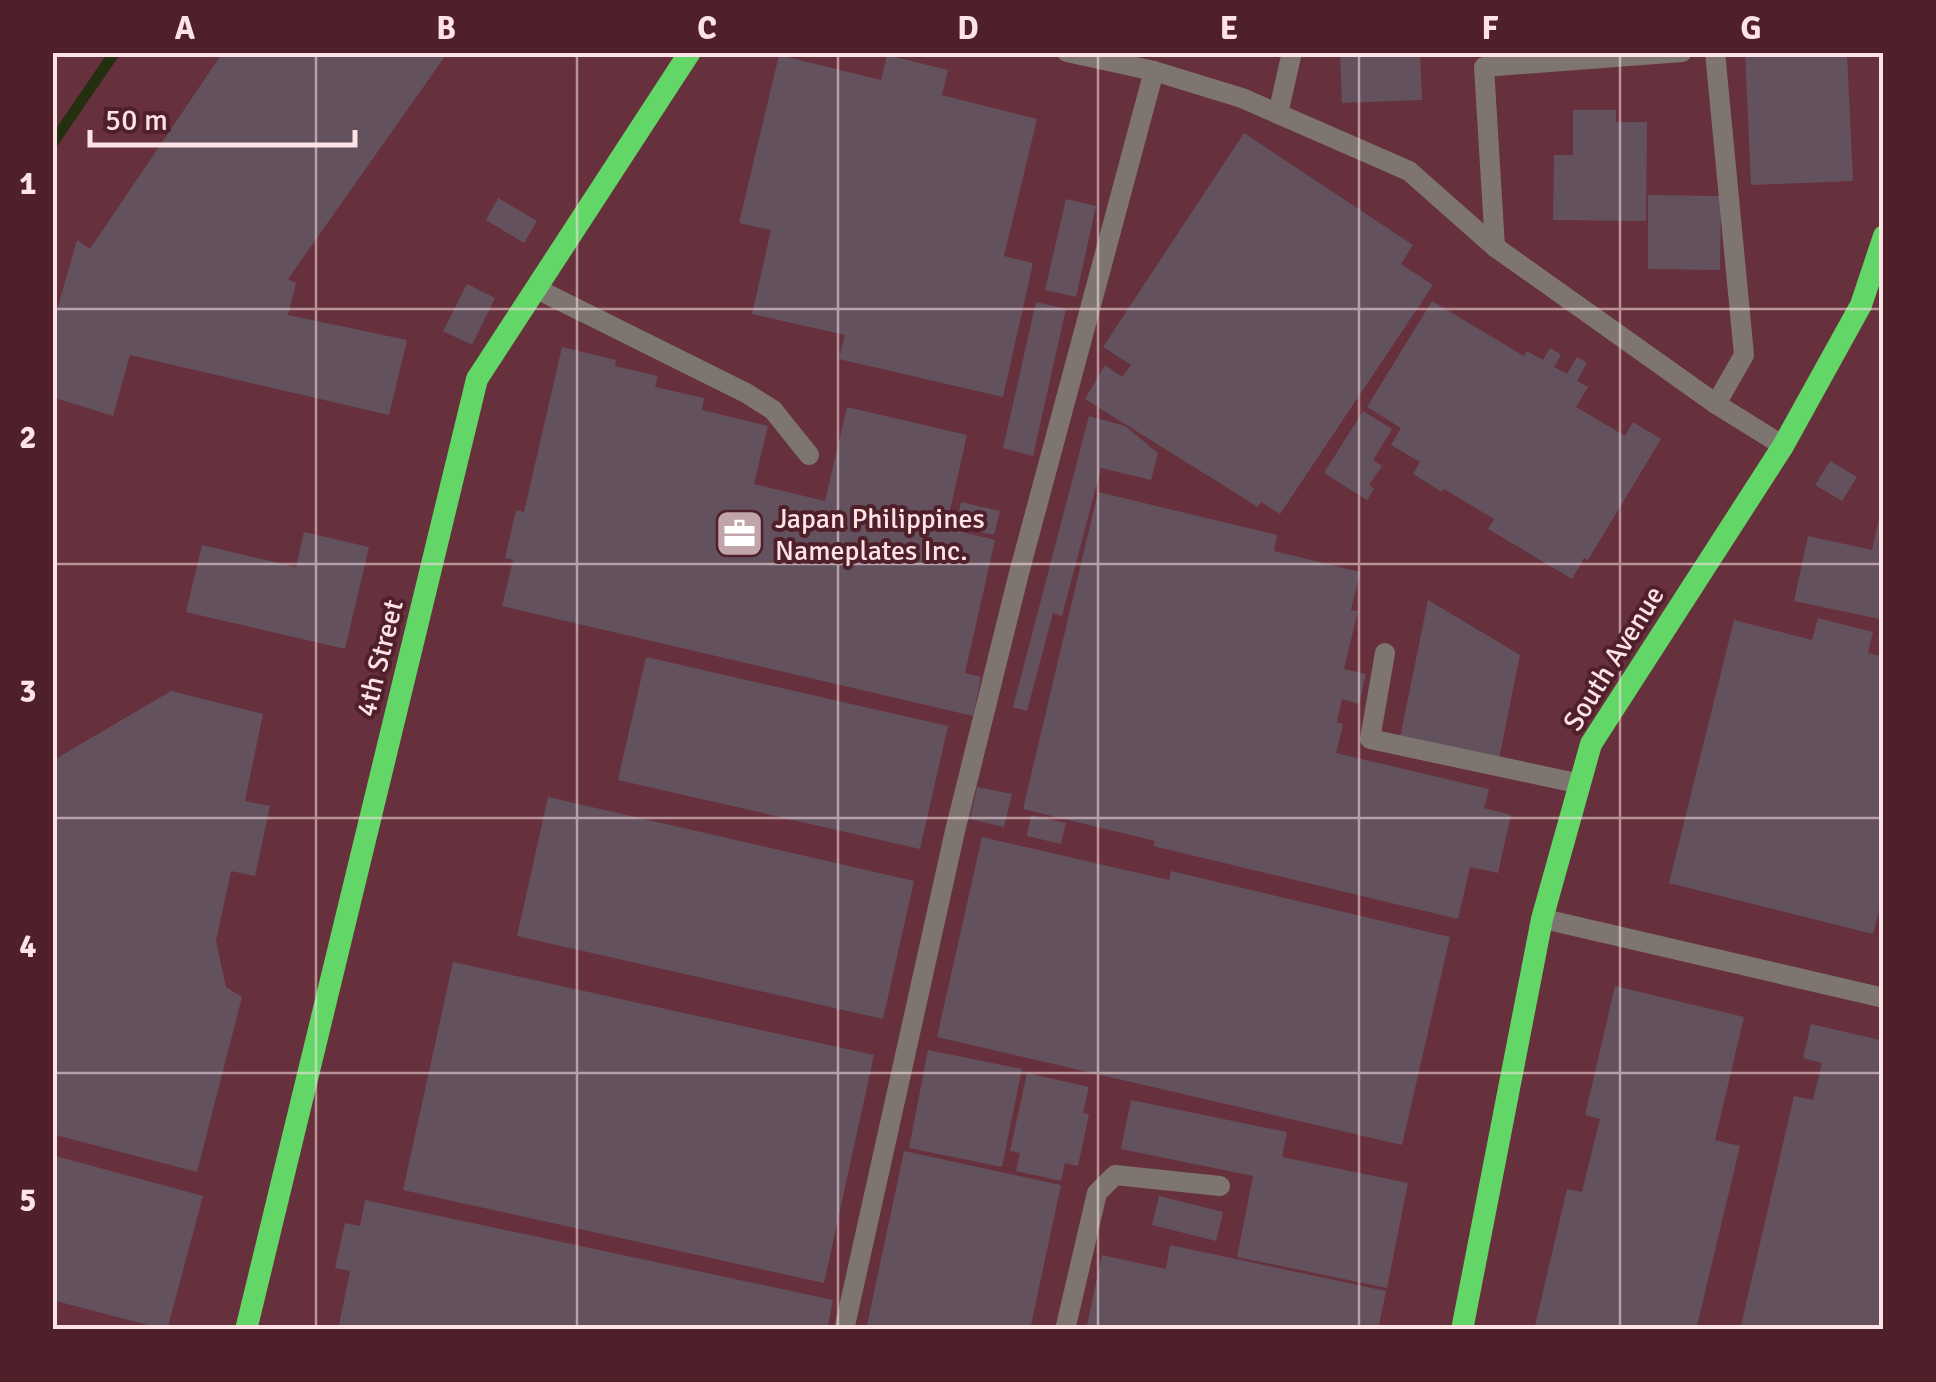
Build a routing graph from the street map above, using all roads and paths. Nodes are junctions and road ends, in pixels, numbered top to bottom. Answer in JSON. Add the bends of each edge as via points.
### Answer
{"nodes":[{"id":1,"x":690,"y":52,"type":"edge"},
{"id":2,"x":1068,"y":52,"type":"edge"},
{"id":3,"x":1292,"y":52,"type":"edge"},
{"id":4,"x":1682,"y":52,"type":"edge"},
{"id":5,"x":1715,"y":52,"type":"edge"},
{"id":6,"x":1154,"y":70,"type":"junction"},
{"id":7,"x":1278,"y":114,"type":"junction"},
{"id":8,"x":1884,"y":236,"type":"edge"},
{"id":9,"x":1495,"y":247,"type":"junction"},
{"id":10,"x":536,"y":288,"type":"junction"},
{"id":11,"x":1716,"y":404,"type":"junction"},
{"id":12,"x":1783,"y":446,"type":"junction"},
{"id":13,"x":809,"y":455,"type":"dead end"},
{"id":14,"x":1385,"y":652,"type":"dead end"},
{"id":15,"x":1580,"y":784,"type":"junction"},
{"id":16,"x":1542,"y":918,"type":"junction"},
{"id":17,"x":1884,"y":998,"type":"edge"},
{"id":18,"x":1220,"y":1186,"type":"dead end"},
{"id":19,"x":246,"y":1330,"type":"edge"},
{"id":20,"x":844,"y":1330,"type":"edge"},
{"id":21,"x":1065,"y":1330,"type":"edge"},
{"id":22,"x":1462,"y":1330,"type":"edge"}],
"edges":[{"from":1,"to":10,"type":"street","name":"4th Street"},
{"from":2,"to":6,"type":"lane"},
{"from":3,"to":7,"type":"lane"},
{"from":4,"to":9,"type":"lane","via":[[1484,67]]},
{"from":5,"to":11,"type":"lane","via":[[1744,355]]},
{"from":6,"to":7,"type":"lane"},
{"from":6,"to":20,"type":"lane","via":[[955,831]]},
{"from":7,"to":9,"type":"lane","via":[[1409,171]]},
{"from":8,"to":12,"type":"street","name":"South Avenue","via":[[1861,305]]},
{"from":9,"to":11,"type":"lane"},
{"from":10,"to":13,"type":"lane","via":[[774,410]]},
{"from":10,"to":19,"type":"street","name":"4th Street","via":[[478,380]]},
{"from":11,"to":12,"type":"lane"},
{"from":12,"to":15,"type":"street","name":"South Avenue","via":[[1592,744]]},
{"from":14,"to":15,"type":"lane","via":[[1370,738]]},
{"from":15,"to":16,"type":"street","name":"South Avenue"},
{"from":16,"to":17,"type":"lane"},
{"from":16,"to":22,"type":"street","name":"South Avenue"},
{"from":18,"to":21,"type":"lane","via":[[1114,1176],[1097,1193]]}]}
